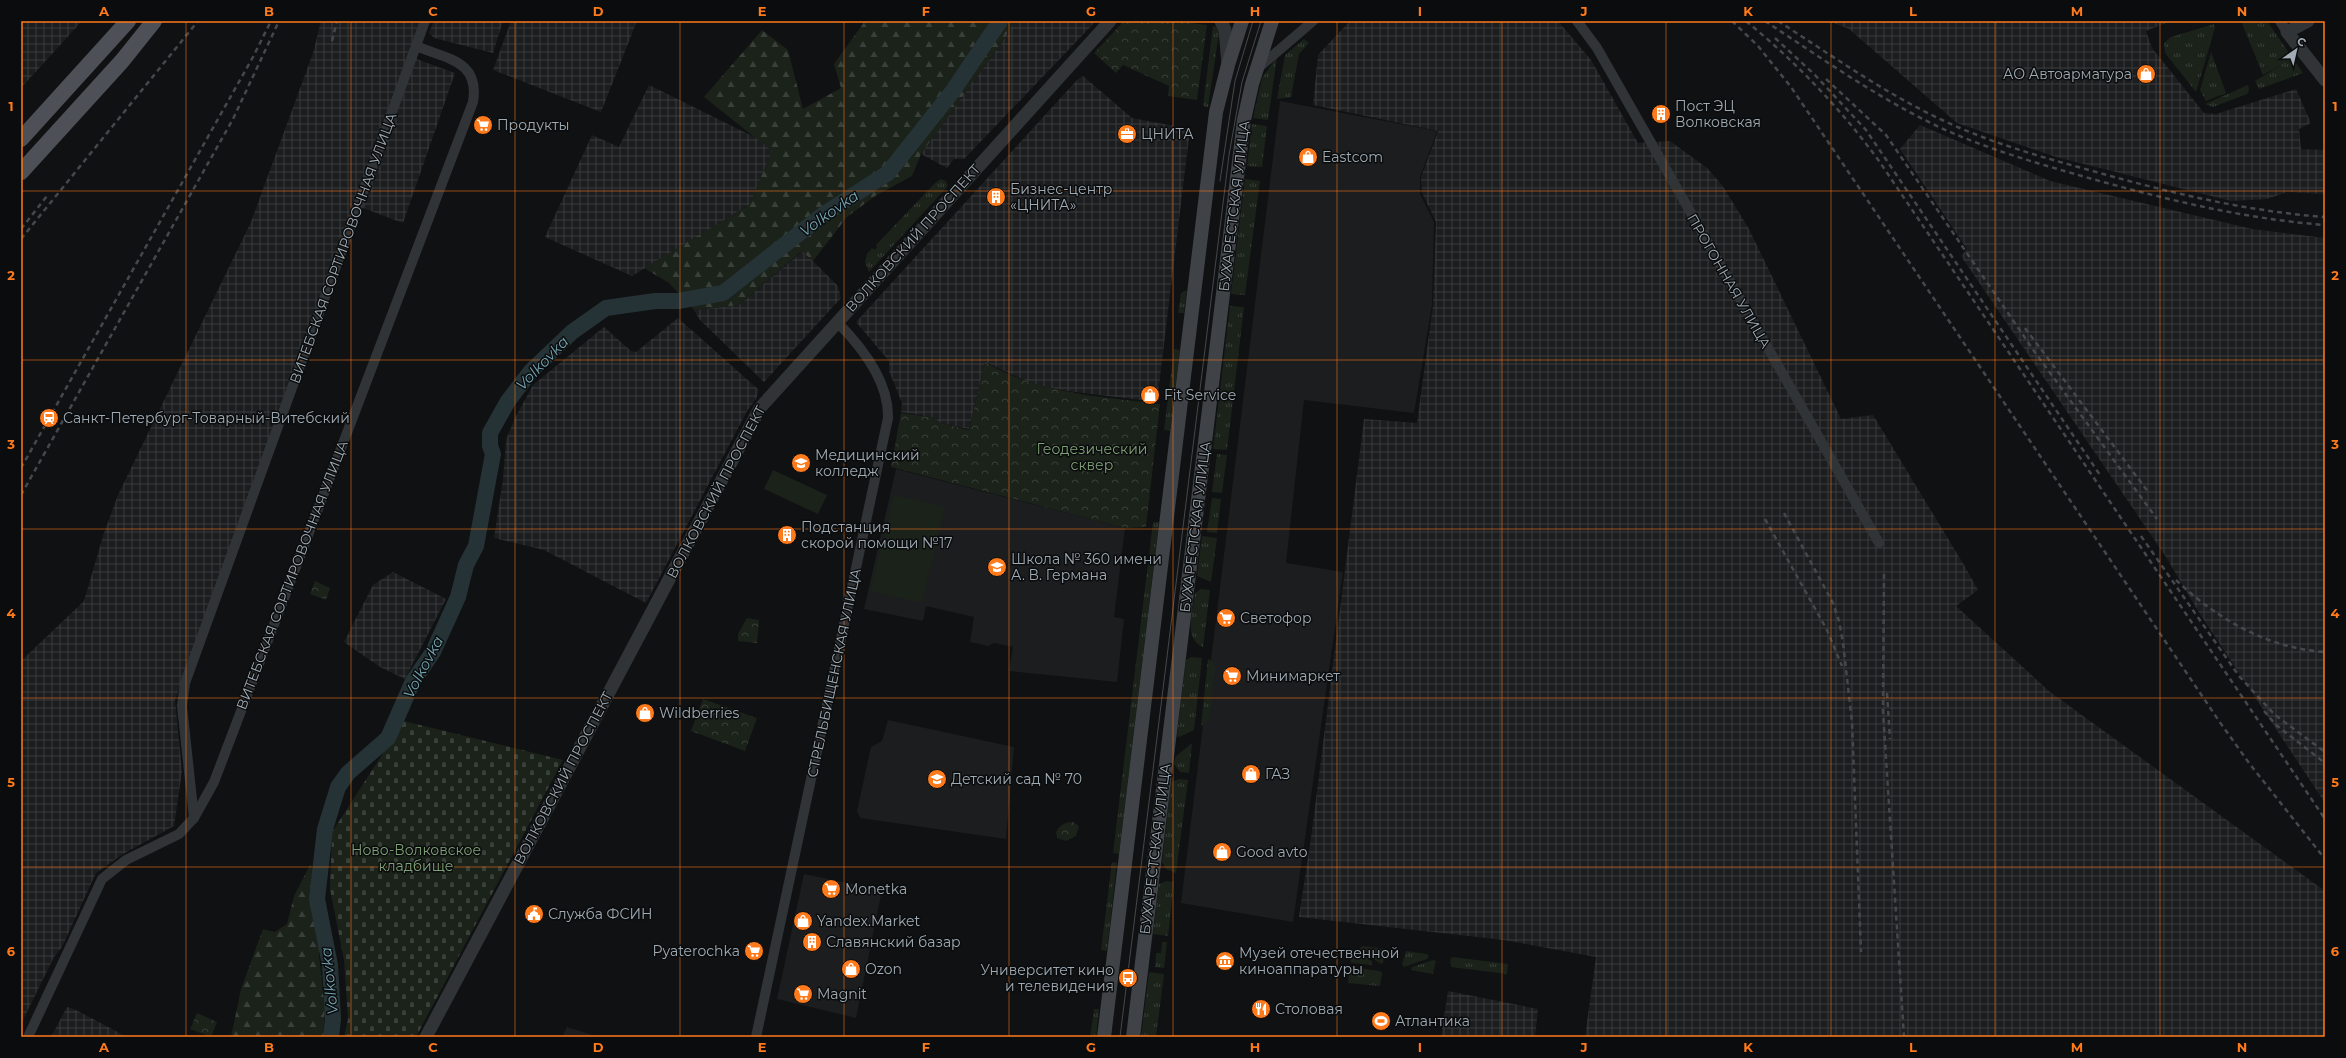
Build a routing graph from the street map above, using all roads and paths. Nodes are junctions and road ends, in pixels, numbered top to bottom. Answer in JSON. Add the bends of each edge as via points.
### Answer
{"nodes":[{"id":1,"x":128,"y":21,"type":"edge"},
{"id":2,"x":154,"y":21,"type":"edge"},
{"id":3,"x":425,"y":21,"type":"edge"},
{"id":4,"x":1110,"y":21,"type":"edge"},
{"id":5,"x":1221,"y":21,"type":"edge"},
{"id":6,"x":1242,"y":21,"type":"edge"},
{"id":7,"x":1272,"y":21,"type":"edge"},
{"id":8,"x":1313,"y":21,"type":"edge"},
{"id":9,"x":1577,"y":21,"type":"edge"},
{"id":10,"x":2308,"y":21,"type":"edge"},
{"id":11,"x":2284,"y":26,"type":"edge"},
{"id":12,"x":416,"y":46,"type":"junction"},
{"id":13,"x":1228,"y":65,"type":"junction"},
{"id":14,"x":1257,"y":69,"type":"junction"},
{"id":15,"x":2325,"y":80,"type":"edge"},
{"id":16,"x":21,"y":139,"type":"edge"},
{"id":17,"x":21,"y":172,"type":"edge"},
{"id":18,"x":837,"y":322,"type":"junction"},
{"id":19,"x":1878,"y":543,"type":"dead end"},
{"id":20,"x":194,"y":818,"type":"junction"},
{"id":21,"x":28,"y":1037,"type":"edge"},
{"id":22,"x":426,"y":1037,"type":"edge"},
{"id":23,"x":756,"y":1037,"type":"edge"},
{"id":24,"x":1104,"y":1037,"type":"edge"},
{"id":25,"x":1133,"y":1037,"type":"edge"}],
"edges":[{"from":1,"to":16,"type":"main road"},
{"from":2,"to":17,"type":"main road","via":[[122,61]]},
{"from":3,"to":12,"type":"street","name":"ВИТЕБСКАЯ СОРТИРОВОЧНАЯ УЛИЦА"},
{"from":4,"to":18,"type":"street","name":"ВОЛКОВСКИЙ ПРОСПЕКТ"},
{"from":5,"to":13,"type":"street","via":[[1225,30]]},
{"from":6,"to":13,"type":"main road","name":"БУХАРЕСТСКАЯ УЛИЦА"},
{"from":7,"to":14,"type":"main road","name":"БУХАРЕСТСКАЯ УЛИЦА"},
{"from":8,"to":14,"type":"street"},
{"from":9,"to":19,"type":"street","name":"ПРОГОННАЯ УЛИЦА","via":[[1597,48]]},
{"from":10,"to":11,"type":"street"},
{"from":11,"to":15,"type":"street"},
{"from":12,"to":20,"type":"street","name":"ВИТЕБСКАЯ СОРТИРОВОЧНАЯ УЛИЦА","via":[[185,683],[182,706]]},
{"from":12,"to":20,"type":"street","name":"ВИТЕБСКАЯ СОРТИРОВОЧНАЯ УЛИЦА","via":[[468,69],[474,82],[473,102],[214,782]]},
{"from":13,"to":24,"type":"main road","name":"БУХАРЕСТСКАЯ УЛИЦА","via":[[1216,112]]},
{"from":14,"to":25,"type":"main road","name":"БУХАРЕСТСКАЯ УЛИЦА","via":[[1247,106],[1237,172]]},
{"from":18,"to":22,"type":"street","name":"ВОЛКОВСКИЙ ПРОСПЕКТ","via":[[756,414]]},
{"from":18,"to":23,"type":"street","name":"СТРЕЛЬБИЩЕНСКАЯ УЛИЦА","via":[[874,366],[887,405],[888,418]]},
{"from":20,"to":21,"type":"street","name":"ВИТЕБСКАЯ СОРТИРОВОЧНАЯ УЛИЦА","via":[[179,834],[126,860],[102,879]]}]}
